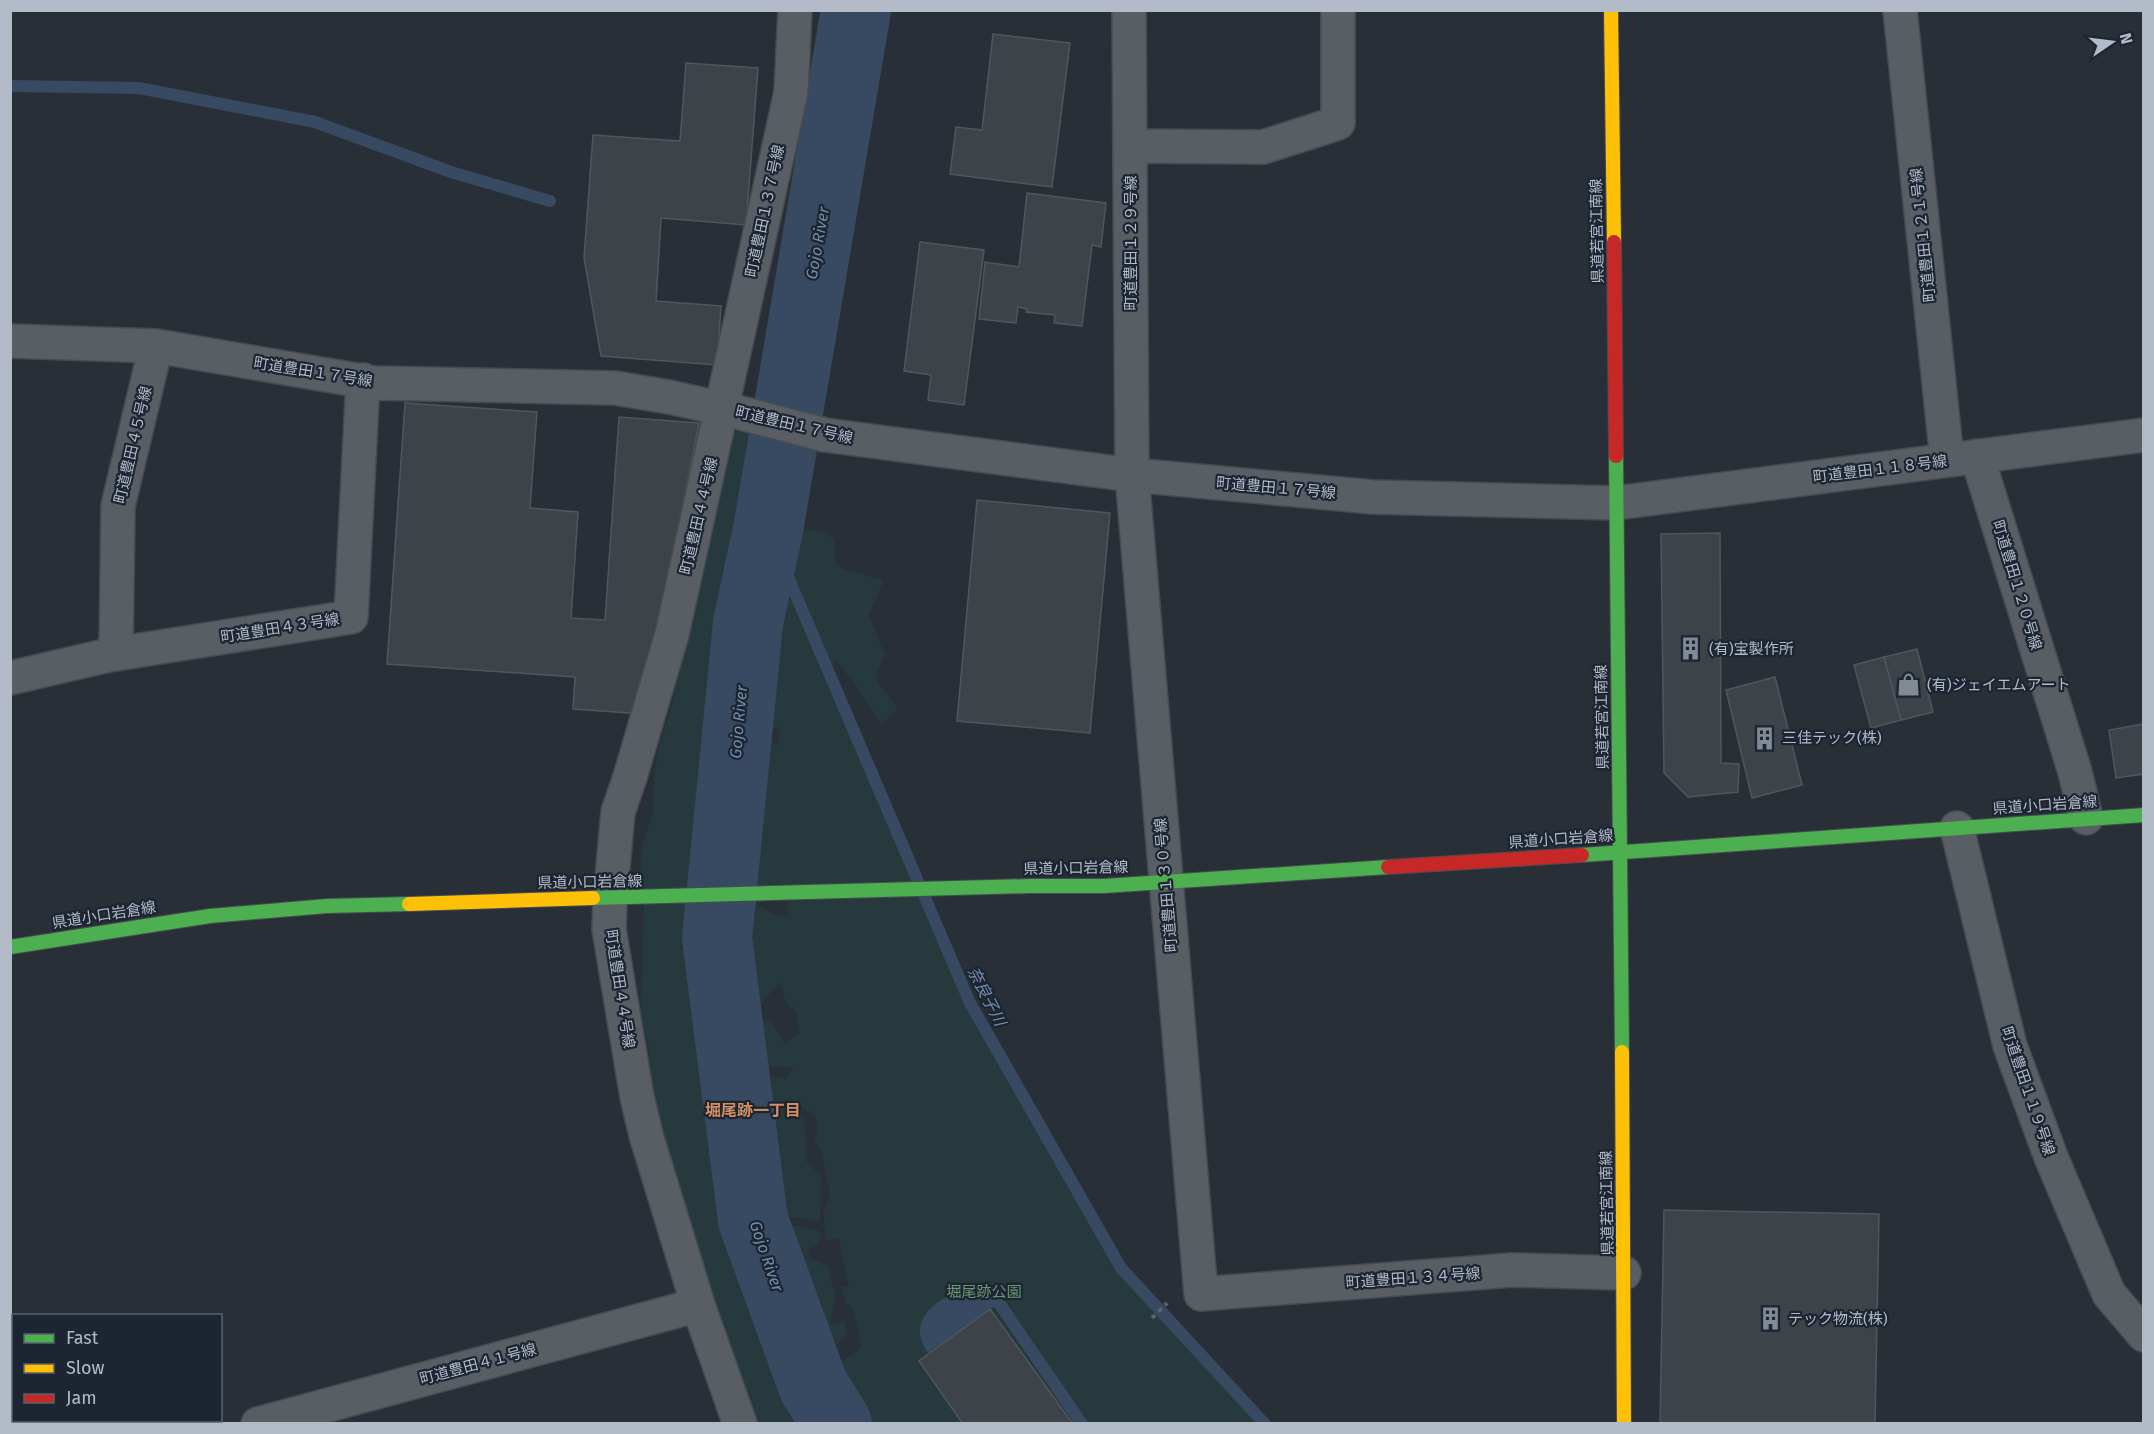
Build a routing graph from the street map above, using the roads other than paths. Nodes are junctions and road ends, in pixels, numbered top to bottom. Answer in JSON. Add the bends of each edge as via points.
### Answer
{"nodes":[{"id":1,"x":795,"y":10,"type":"edge"},
{"id":2,"x":1130,"y":10,"type":"edge"},
{"id":3,"x":1338,"y":10,"type":"edge"},
{"id":4,"x":1611,"y":10,"type":"edge"},
{"id":5,"x":1900,"y":10,"type":"edge"},
{"id":6,"x":1130,"y":146,"type":"junction"},
{"id":7,"x":10,"y":341,"type":"edge"},
{"id":8,"x":156,"y":346,"type":"junction"},
{"id":9,"x":363,"y":381,"type":"junction"},
{"id":10,"x":728,"y":410,"type":"junction"},
{"id":11,"x":2144,"y":435,"type":"edge"},
{"id":12,"x":1962,"y":458,"type":"junction"},
{"id":13,"x":1132,"y":475,"type":"junction"},
{"id":14,"x":1616,"y":503,"type":"junction"},
{"id":15,"x":116,"y":654,"type":"junction"},
{"id":16,"x":10,"y":678,"type":"edge"},
{"id":17,"x":2144,"y":815,"type":"edge"},
{"id":18,"x":2086,"y":818,"type":"junction"},
{"id":19,"x":1957,"y":828,"type":"junction"},
{"id":20,"x":1620,"y":852,"type":"junction"},
{"id":21,"x":1166,"y":882,"type":"junction"},
{"id":22,"x":618,"y":898,"type":"junction"},
{"id":23,"x":10,"y":947,"type":"edge"},
{"id":24,"x":1624,"y":1273,"type":"junction"},
{"id":25,"x":1201,"y":1294,"type":"joint"},
{"id":26,"x":699,"y":1305,"type":"junction"},
{"id":27,"x":2144,"y":1335,"type":"edge"},
{"id":28,"x":258,"y":1424,"type":"edge"},
{"id":29,"x":741,"y":1424,"type":"edge"},
{"id":30,"x":1624,"y":1424,"type":"edge"}],
"edges":[{"from":1,"to":10,"type":"street","name":"町道豊田１３７号線","via":[[791,92]]},
{"from":2,"to":6,"type":"street","name":"町道豊田１２９号線"},
{"from":3,"to":6,"type":"street","via":[[1338,123],[1263,147]]},
{"from":4,"to":14,"type":"main road","name":"県道若宮江南線"},
{"from":5,"to":12,"type":"street","name":"町道豊田１２１号線"},
{"from":6,"to":13,"type":"street","name":"町道豊田１２９号線"},
{"from":7,"to":8,"type":"street","name":"町道豊田１７号線"},
{"from":8,"to":9,"type":"street","name":"町道豊田１７号線"},
{"from":8,"to":15,"type":"street","name":"町道豊田４５号線","via":[[118,506]]},
{"from":9,"to":10,"type":"street","name":"町道豊田１７号線","via":[[615,388]]},
{"from":9,"to":15,"type":"street","name":"町道豊田４３号線","via":[[351,617]]},
{"from":10,"to":13,"type":"street","name":"町道豊田１７号線","via":[[825,435]]},
{"from":10,"to":22,"type":"street","name":"町道豊田４４号線","via":[[672,634],[618,812]]},
{"from":11,"to":12,"type":"street","name":"町道豊田１１８号線"},
{"from":12,"to":14,"type":"street","name":"町道豊田１１８号線"},
{"from":12,"to":18,"type":"street","name":"町道豊田１２０号線","via":[[2075,772]]},
{"from":13,"to":14,"type":"street","name":"町道豊田１７号線","via":[[1373,497]]},
{"from":13,"to":21,"type":"street","name":"町道豊田１３０号線"},
{"from":14,"to":20,"type":"main road","name":"県道若宮江南線"},
{"from":15,"to":16,"type":"street","name":"町道豊田４３号線"},
{"from":17,"to":18,"type":"main road","name":"県道小口岩倉線"},
{"from":18,"to":19,"type":"main road","name":"県道小口岩倉線"},
{"from":19,"to":20,"type":"main road","name":"県道小口岩倉線"},
{"from":19,"to":27,"type":"street","name":"町道豊田１１９号線","via":[[2010,1046],[2051,1157],[2109,1294]]},
{"from":20,"to":21,"type":"main road","name":"県道小口岩倉線"},
{"from":20,"to":24,"type":"main road","name":"県道若宮江南線"},
{"from":21,"to":22,"type":"main road","name":"県道小口岩倉線"},
{"from":21,"to":25,"type":"street","name":"町道豊田１３０号線"},
{"from":22,"to":23,"type":"main road","name":"県道小口岩倉線","via":[[327,906],[210,916]]},
{"from":22,"to":26,"type":"street","name":"町道豊田４４号線","via":[[609,929],[637,1097]]},
{"from":24,"to":25,"type":"street","name":"町道豊田１３４号線","via":[[1512,1270]]},
{"from":24,"to":30,"type":"main road","name":"県道若宮江南線"},
{"from":26,"to":28,"type":"street","name":"町道豊田４１号線"},
{"from":26,"to":29,"type":"street","name":"町道豊田４４号線"}]}
